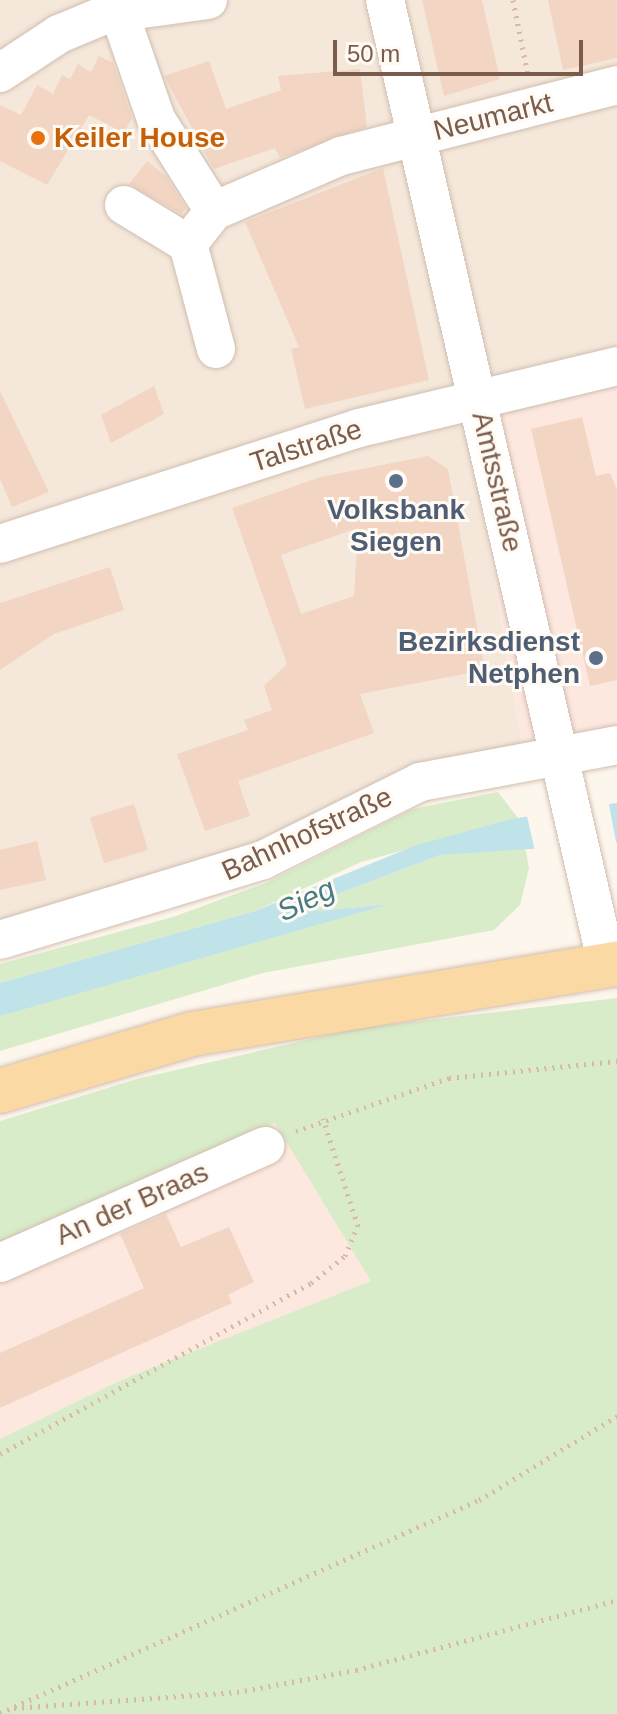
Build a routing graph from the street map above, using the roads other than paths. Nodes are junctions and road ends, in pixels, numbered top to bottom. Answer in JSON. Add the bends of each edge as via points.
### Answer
{"nodes":[{"id":1,"x":208,"y":0,"type":"edge"},
{"id":2,"x":385,"y":0,"type":"edge"},
{"id":3,"x":119,"y":12,"type":"junction"},
{"id":4,"x":0,"y":73,"type":"edge"},
{"id":5,"x":617,"y":85,"type":"edge"},
{"id":6,"x":415,"y":137,"type":"junction"},
{"id":7,"x":124,"y":205,"type":"dead end"},
{"id":8,"x":214,"y":211,"type":"junction"},
{"id":9,"x":188,"y":244,"type":"junction"},
{"id":10,"x":216,"y":349,"type":"dead end"},
{"id":11,"x":617,"y":366,"type":"edge"},
{"id":12,"x":477,"y":396,"type":"junction"},
{"id":13,"x":0,"y":544,"type":"edge"},
{"id":14,"x":617,"y":745,"type":"edge"},
{"id":15,"x":563,"y":772,"type":"junction"},
{"id":16,"x":0,"y":940,"type":"edge"},
{"id":17,"x":612,"y":964,"type":"edge"},
{"id":18,"x":0,"y":1091,"type":"edge"},
{"id":19,"x":265,"y":1146,"type":"road end"},
{"id":20,"x":0,"y":1263,"type":"edge"}],
"edges":[{"from":1,"to":3,"type":"street"},
{"from":2,"to":6,"type":"street","name":"Amtsstraße"},
{"from":3,"to":4,"type":"street","via":[[59,34]]},
{"from":3,"to":8,"type":"street","via":[[156,119]]},
{"from":5,"to":6,"type":"street","name":"Neumarkt"},
{"from":6,"to":8,"type":"street","name":"Neumarkt","via":[[341,156]]},
{"from":6,"to":12,"type":"street","name":"Amtsstraße"},
{"from":7,"to":9,"type":"street"},
{"from":8,"to":9,"type":"street"},
{"from":9,"to":10,"type":"street"},
{"from":11,"to":12,"type":"street","name":"Talstraße"},
{"from":12,"to":13,"type":"street","name":"Talstraße"},
{"from":12,"to":15,"type":"street","name":"Amtsstraße"},
{"from":14,"to":15,"type":"street","name":"Bahnhofstraße"},
{"from":15,"to":16,"type":"street","name":"Bahnhofstraße","via":[[420,782],[263,860]]},
{"from":15,"to":17,"type":"street","name":"Amtsstraße"},
{"from":17,"to":18,"type":"main road","via":[[192,1034]]},
{"from":19,"to":20,"type":"street","name":"An der Braas"}]}
